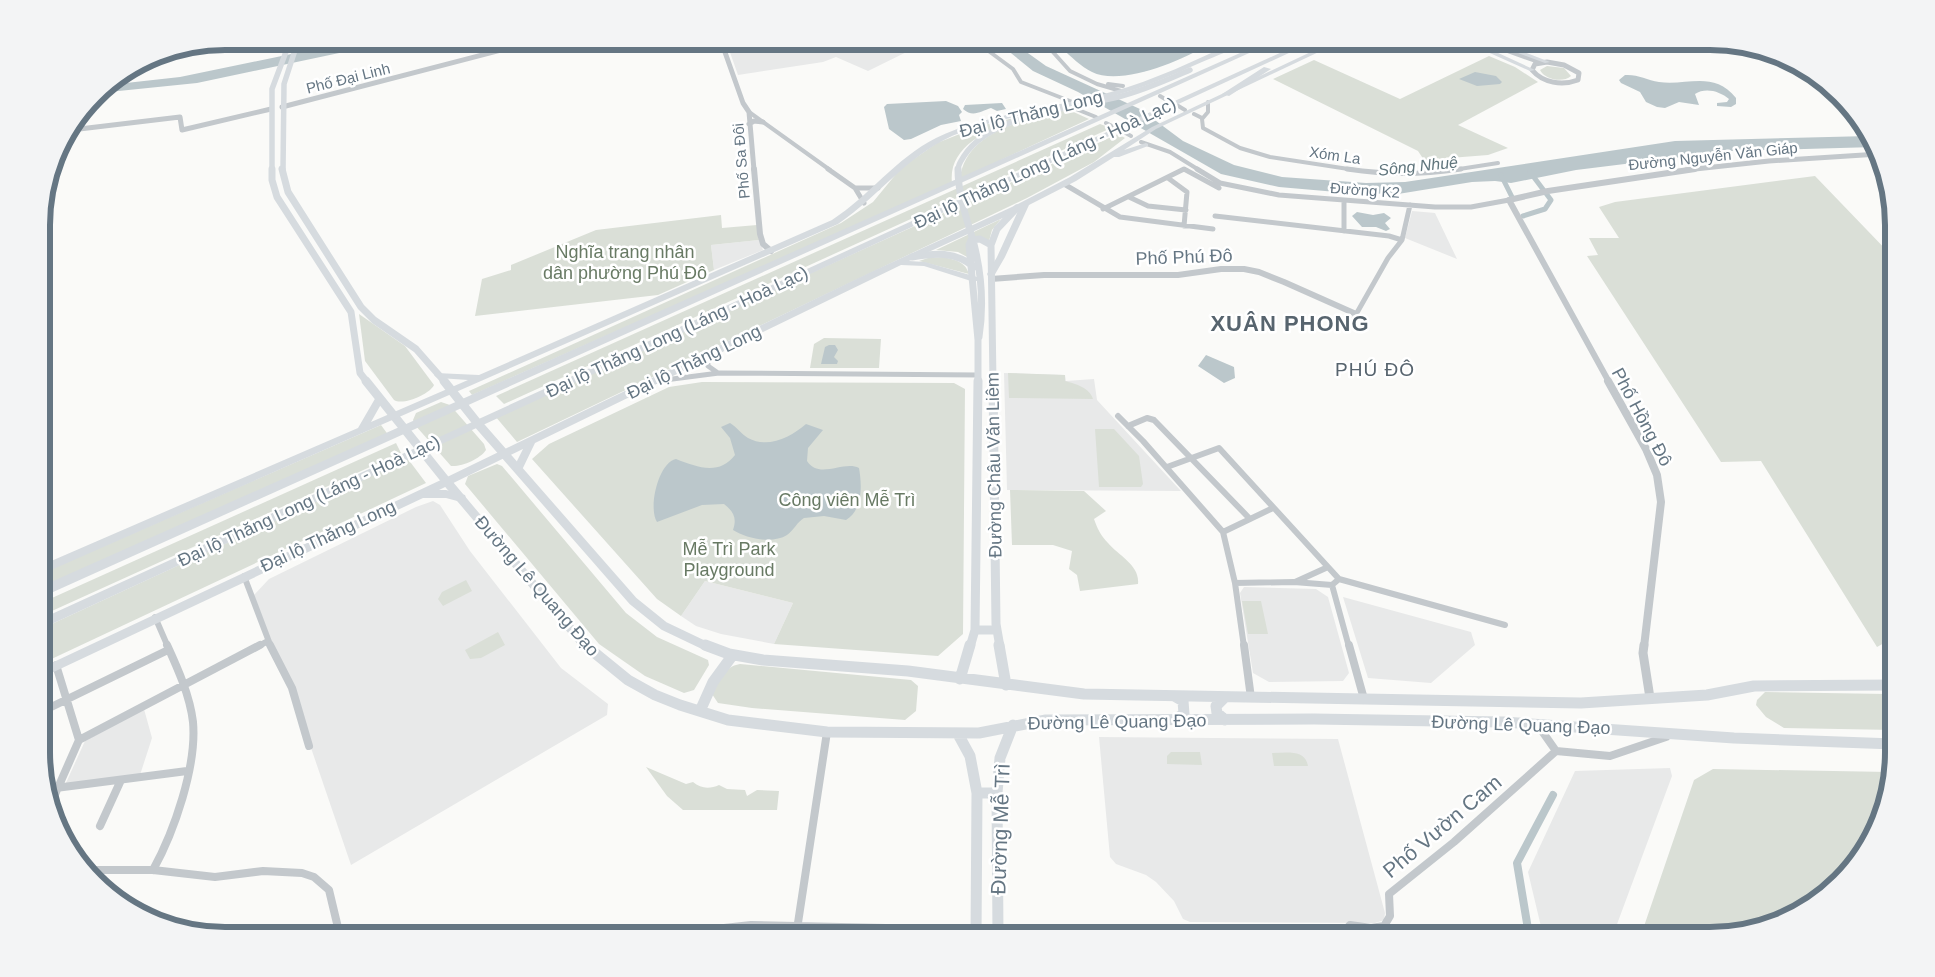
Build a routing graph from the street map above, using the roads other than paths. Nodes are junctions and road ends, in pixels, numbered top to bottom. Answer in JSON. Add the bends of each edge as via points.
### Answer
{"nodes":[{"id":1,"x":286,"y":50,"type":"edge"},
{"id":2,"x":501,"y":50,"type":"edge"},
{"id":3,"x":725,"y":50,"type":"edge"},
{"id":4,"x":990,"y":50,"type":"edge"},
{"id":5,"x":1051,"y":50,"type":"edge"},
{"id":6,"x":1223,"y":50,"type":"edge"},
{"id":7,"x":1240,"y":50,"type":"edge"},
{"id":8,"x":1253,"y":50,"type":"edge"},
{"id":9,"x":1292,"y":50,"type":"edge"},
{"id":10,"x":1302,"y":50,"type":"edge"},
{"id":11,"x":1320,"y":50,"type":"edge"},
{"id":12,"x":1488,"y":50,"type":"edge"},
{"id":13,"x":1494,"y":50,"type":"edge"},
{"id":14,"x":1508,"y":50,"type":"edge"},
{"id":15,"x":1513,"y":50,"type":"edge"},
{"id":16,"x":294,"y":52,"type":"edge"},
{"id":17,"x":1219,"y":52,"type":"junction"},
{"id":18,"x":1544,"y":62,"type":"junction"},
{"id":19,"x":1532,"y":68,"type":"junction"},
{"id":20,"x":1190,"y":70,"type":"junction"},
{"id":21,"x":1146,"y":90,"type":"dead end"},
{"id":22,"x":1122,"y":91,"type":"junction"},
{"id":23,"x":1152,"y":93,"type":"dead end"},
{"id":24,"x":1048,"y":94,"type":"junction"},
{"id":25,"x":1226,"y":94,"type":"junction"},
{"id":26,"x":1160,"y":96,"type":"dead end"},
{"id":27,"x":1165,"y":99,"type":"dead end"},
{"id":28,"x":1063,"y":102,"type":"dead end"},
{"id":29,"x":1208,"y":102,"type":"junction"},
{"id":30,"x":1081,"y":104,"type":"junction"},
{"id":31,"x":1176,"y":104,"type":"dead end"},
{"id":32,"x":282,"y":107,"type":"junction"},
{"id":33,"x":271,"y":109,"type":"junction"},
{"id":34,"x":1186,"y":110,"type":"dead end"},
{"id":35,"x":750,"y":112,"type":"junction"},
{"id":36,"x":1194,"y":114,"type":"dead end"},
{"id":37,"x":1096,"y":117,"type":"dead end"},
{"id":38,"x":1202,"y":118,"type":"junction"},
{"id":39,"x":763,"y":122,"type":"junction"},
{"id":40,"x":1106,"y":122,"type":"dead end"},
{"id":41,"x":749,"y":124,"type":"junction"},
{"id":42,"x":1112,"y":126,"type":"dead end"},
{"id":43,"x":79,"y":129,"type":"edge"},
{"id":44,"x":1122,"y":131,"type":"dead end"},
{"id":45,"x":1131,"y":136,"type":"dead end"},
{"id":46,"x":1143,"y":143,"type":"joint"},
{"id":47,"x":1870,"y":154,"type":"edge"},
{"id":48,"x":1110,"y":156,"type":"junction"},
{"id":49,"x":282,"y":160,"type":"junction"},
{"id":50,"x":271,"y":163,"type":"junction"},
{"id":51,"x":1498,"y":163,"type":"dead end"},
{"id":52,"x":1168,"y":178,"type":"junction"},
{"id":53,"x":1064,"y":184,"type":"junction"},
{"id":54,"x":1220,"y":186,"type":"junction"},
{"id":55,"x":855,"y":188,"type":"junction"},
{"id":56,"x":878,"y":188,"type":"junction"},
{"id":57,"x":1129,"y":197,"type":"junction"},
{"id":58,"x":1509,"y":200,"type":"junction"},
{"id":59,"x":1344,"y":201,"type":"junction"},
{"id":60,"x":864,"y":203,"type":"junction"},
{"id":61,"x":1026,"y":203,"type":"junction"},
{"id":62,"x":1410,"y":205,"type":"junction"},
{"id":63,"x":1017,"y":208,"type":"junction"},
{"id":64,"x":1103,"y":210,"type":"junction"},
{"id":65,"x":1186,"y":210,"type":"junction"},
{"id":66,"x":1216,"y":216,"type":"dead end"},
{"id":67,"x":1184,"y":226,"type":"junction"},
{"id":68,"x":1213,"y":229,"type":"dead end"},
{"id":69,"x":1344,"y":231,"type":"junction"},
{"id":70,"x":1402,"y":240,"type":"junction"},
{"id":71,"x":990,"y":245,"type":"junction"},
{"id":72,"x":771,"y":250,"type":"junction"},
{"id":73,"x":912,"y":257,"type":"junction"},
{"id":74,"x":900,"y":262,"type":"junction"},
{"id":75,"x":974,"y":267,"type":"junction"},
{"id":76,"x":991,"y":276,"type":"junction"},
{"id":77,"x":974,"y":279,"type":"junction"},
{"id":78,"x":1356,"y":314,"type":"junction"},
{"id":79,"x":1350,"y":325,"type":"dead end"},
{"id":80,"x":978,"y":340,"type":"junction"},
{"id":81,"x":708,"y":354,"type":"junction"},
{"id":82,"x":719,"y":374,"type":"junction"},
{"id":83,"x":439,"y":375,"type":"junction"},
{"id":84,"x":978,"y":375,"type":"junction"},
{"id":85,"x":480,"y":377,"type":"junction"},
{"id":86,"x":652,"y":382,"type":"junction"},
{"id":87,"x":452,"y":389,"type":"junction"},
{"id":88,"x":379,"y":398,"type":"junction"},
{"id":89,"x":394,"y":415,"type":"junction"},
{"id":90,"x":1118,"y":416,"type":"dead end"},
{"id":91,"x":1128,"y":426,"type":"junction"},
{"id":92,"x":360,"y":430,"type":"junction"},
{"id":93,"x":531,"y":441,"type":"junction"},
{"id":94,"x":505,"y":454,"type":"junction"},
{"id":95,"x":1191,"y":457,"type":"junction"},
{"id":96,"x":1167,"y":467,"type":"junction"},
{"id":97,"x":977,"y":468,"type":"junction"},
{"id":98,"x":518,"y":469,"type":"junction"},
{"id":99,"x":995,"y":469,"type":"junction"},
{"id":100,"x":447,"y":482,"type":"junction"},
{"id":101,"x":418,"y":495,"type":"junction"},
{"id":102,"x":461,"y":498,"type":"junction"},
{"id":103,"x":1273,"y":508,"type":"junction"},
{"id":104,"x":1250,"y":519,"type":"junction"},
{"id":105,"x":1224,"y":532,"type":"junction"},
{"id":106,"x":50,"y":566,"type":"edge"},
{"id":107,"x":1328,"y":567,"type":"junction"},
{"id":108,"x":244,"y":576,"type":"junction"},
{"id":109,"x":1339,"y":579,"type":"junction"},
{"id":110,"x":1294,"y":582,"type":"junction"},
{"id":111,"x":1235,"y":583,"type":"junction"},
{"id":112,"x":1332,"y":585,"type":"junction"},
{"id":113,"x":50,"y":588,"type":"edge"},
{"id":114,"x":155,"y":617,"type":"junction"},
{"id":115,"x":50,"y":619,"type":"edge"},
{"id":116,"x":1505,"y":625,"type":"dead end"},
{"id":117,"x":975,"y":630,"type":"junction"},
{"id":118,"x":996,"y":630,"type":"junction"},
{"id":119,"x":268,"y":641,"type":"junction"},
{"id":120,"x":168,"y":650,"type":"junction"},
{"id":121,"x":732,"y":656,"type":"junction"},
{"id":122,"x":56,"y":665,"type":"junction"},
{"id":123,"x":50,"y":668,"type":"edge"},
{"id":124,"x":960,"y":679,"type":"junction"},
{"id":125,"x":1006,"y":685,"type":"junction"},
{"id":126,"x":183,"y":686,"type":"junction"},
{"id":127,"x":1885,"y":686,"type":"edge"},
{"id":128,"x":1174,"y":695,"type":"junction"},
{"id":129,"x":1224,"y":698,"type":"junction"},
{"id":130,"x":1251,"y":698,"type":"junction"},
{"id":131,"x":1650,"y":698,"type":"junction"},
{"id":132,"x":66,"y":699,"type":"junction"},
{"id":133,"x":1364,"y":700,"type":"junction"},
{"id":134,"x":50,"y":707,"type":"edge"},
{"id":135,"x":700,"y":711,"type":"junction"},
{"id":136,"x":1175,"y":719,"type":"junction"},
{"id":137,"x":1224,"y":720,"type":"junction"},
{"id":138,"x":1537,"y":724,"type":"junction"},
{"id":139,"x":1013,"y":725,"type":"junction"},
{"id":140,"x":827,"y":732,"type":"junction"},
{"id":141,"x":958,"y":734,"type":"junction"},
{"id":142,"x":1674,"y":734,"type":"junction"},
{"id":143,"x":79,"y":740,"type":"junction"},
{"id":144,"x":1885,"y":744,"type":"edge"},
{"id":145,"x":309,"y":746,"type":"dead end"},
{"id":146,"x":1556,"y":750,"type":"junction"},
{"id":147,"x":188,"y":771,"type":"junction"},
{"id":148,"x":121,"y":780,"type":"junction"},
{"id":149,"x":60,"y":787,"type":"junction"},
{"id":150,"x":54,"y":788,"type":"edge"},
{"id":151,"x":977,"y":793,"type":"junction"},
{"id":152,"x":997,"y":793,"type":"junction"},
{"id":153,"x":55,"y":795,"type":"edge"},
{"id":154,"x":100,"y":826,"type":"dead end"},
{"id":155,"x":96,"y":870,"type":"edge"},
{"id":156,"x":153,"y":870,"type":"junction"},
{"id":157,"x":338,"y":927,"type":"edge"},
{"id":158,"x":733,"y":927,"type":"edge"},
{"id":159,"x":767,"y":927,"type":"edge"},
{"id":160,"x":798,"y":927,"type":"edge"},
{"id":161,"x":976,"y":927,"type":"edge"},
{"id":162,"x":998,"y":927,"type":"edge"},
{"id":163,"x":1348,"y":927,"type":"edge"},
{"id":164,"x":1364,"y":927,"type":"edge"},
{"id":165,"x":1383,"y":927,"type":"edge"}],
"edges":[{"from":1,"to":33,"type":"main road","name":"Đường Lê Quang Đạo","via":[[272,89]]},
{"from":2,"to":32,"type":"street","name":"Phố Đại Linh"},
{"from":3,"to":35,"type":"street","name":"Phố Sa Đôi","via":[[743,103]]},
{"from":4,"to":24,"type":"street","via":[[1013,69],[1021,82]]},
{"from":5,"to":22,"type":"street","via":[[1070,71]]},
{"from":6,"to":17,"type":"main road","name":"Đại lộ Thăng Long"},
{"from":7,"to":20,"type":"highway"},
{"from":8,"to":113,"type":"highway","name":"Đại lộ Thăng Long (Láng - Hoà Lạc)"},
{"from":9,"to":115,"type":"highway","name":"Đại lộ Thăng Long (Láng - Hoà Lạc)"},
{"from":10,"to":25,"type":"highway"},
{"from":11,"to":25,"type":"main road","name":"Đại lộ Thăng Long"},
{"from":12,"to":19,"type":"main road"},
{"from":13,"to":19,"type":"street"},
{"from":14,"to":18,"type":"street"},
{"from":15,"to":18,"type":"main road"},
{"from":16,"to":32,"type":"main road","name":"Đường Lê Quang Đạo","via":[[287,70]]},
{"from":17,"to":20,"type":"main road"},
{"from":17,"to":22,"type":"main road","name":"Đại lộ Thăng Long"},
{"from":18,"to":19,"type":"street"},
{"from":18,"to":19,"type":"street","via":[[1570,66],[1580,77],[1574,82],[1553,82],[1539,77]]},
{"from":20,"to":22,"type":"main road","name":"Đại lộ Thăng Long","via":[[1150,87]]},
{"from":21,"to":23,"type":"street"},
{"from":22,"to":30,"type":"main road","name":"Đại lộ Thăng Long"},
{"from":22,"to":30,"type":"main road","name":"Đại lộ Thăng Long"},
{"from":24,"to":28,"type":"street"},
{"from":24,"to":30,"type":"street"},
{"from":25,"to":29,"type":"main road","name":"Đại lộ Thăng Long"},
{"from":26,"to":27,"type":"street"},
{"from":29,"to":38,"type":"street","via":[[1208,112]]},
{"from":29,"to":48,"type":"main road","name":"Đại lộ Thăng Long","via":[[1145,133]]},
{"from":30,"to":37,"type":"street"},
{"from":30,"to":56,"type":"main road","name":"Đại lộ Thăng Long","via":[[974,126],[948,136],[914,154]]},
{"from":30,"to":80,"type":"main road","via":[[1010,123],[985,135],[961,161],[956,179],[982,278],[982,321]]},
{"from":31,"to":34,"type":"street"},
{"from":32,"to":49,"type":"main road","name":"Đường Lê Quang Đạo"},
{"from":33,"to":43,"type":"street","via":[[182,130],[180,117]]},
{"from":33,"to":50,"type":"main road","name":"Đường Lê Quang Đạo"},
{"from":35,"to":39,"type":"street"},
{"from":35,"to":41,"type":"street","name":"Phố Sa Đôi"},
{"from":36,"to":38,"type":"street"},
{"from":38,"to":51,"type":"street","name":"Xóm La","via":[[1203,128],[1240,148],[1301,163],[1374,173],[1421,175]]},
{"from":39,"to":41,"type":"street"},
{"from":39,"to":55,"type":"street"},
{"from":40,"to":42,"type":"street"},
{"from":41,"to":72,"type":"street","name":"Phố Sa Đôi","via":[[760,234],[763,244]]},
{"from":44,"to":45,"type":"street"},
{"from":46,"to":48,"type":"main road"},
{"from":46,"to":54,"type":"street","via":[[1170,152]]},
{"from":47,"to":58,"type":"street","name":"Đường Nguyễn Văn Giáp","via":[[1696,167]]},
{"from":48,"to":53,"type":"main road","name":"Đại lộ Thăng Long"},
{"from":49,"to":50,"type":"main road"},
{"from":49,"to":83,"type":"main road","name":"Đường Lê Quang Đạo","via":[[283,179],[288,192],[361,307],[416,349]]},
{"from":50,"to":88,"type":"main road","name":"Đường Lê Quang Đạo","via":[[278,197],[351,312],[360,373]]},
{"from":52,"to":54,"type":"street","via":[[1184,169]]},
{"from":52,"to":57,"type":"street"},
{"from":52,"to":65,"type":"street","via":[[1186,192]]},
{"from":53,"to":61,"type":"main road","name":"Đại lộ Thăng Long"},
{"from":53,"to":64,"type":"street"},
{"from":54,"to":59,"type":"street","name":"Đường K2"},
{"from":55,"to":56,"type":"street"},
{"from":55,"to":60,"type":"street"},
{"from":56,"to":60,"type":"main road","name":"Đại lộ Thăng Long"},
{"from":57,"to":64,"type":"street"},
{"from":57,"to":65,"type":"street","via":[[1148,206]]},
{"from":58,"to":62,"type":"street","name":"Đường K2","via":[[1470,207]]},
{"from":58,"to":131,"type":"street","name":"Phố Hồng Đô","via":[[1646,449],[1657,475],[1662,502],[1644,653]]},
{"from":59,"to":62,"type":"street","name":"Đường K2"},
{"from":59,"to":69,"type":"street"},
{"from":60,"to":72,"type":"main road","name":"Đại lộ Thăng Long","via":[[835,222]]},
{"from":61,"to":63,"type":"main road","name":"Đại lộ Thăng Long"},
{"from":61,"to":76,"type":"main road"},
{"from":62,"to":70,"type":"street"},
{"from":63,"to":71,"type":"main road","via":[[997,229]]},
{"from":63,"to":73,"type":"main road","name":"Đại lộ Thăng Long"},
{"from":64,"to":67,"type":"street","via":[[1129,219]]},
{"from":65,"to":67,"type":"street"},
{"from":66,"to":69,"type":"street"},
{"from":67,"to":68,"type":"street"},
{"from":69,"to":70,"type":"street"},
{"from":70,"to":78,"type":"street"},
{"from":71,"to":75,"type":"main road","name":"Đường Châu Văn Liêm","via":[[980,239],[970,242]]},
{"from":71,"to":76,"type":"main road","name":"Đường Châu Văn Liêm"},
{"from":72,"to":85,"type":"main road","name":"Đại lộ Thăng Long"},
{"from":73,"to":74,"type":"main road","name":"Đại lộ Thăng Long"},
{"from":73,"to":75,"type":"main road","via":[[949,253],[962,257]]},
{"from":74,"to":77,"type":"main road","via":[[925,264]]},
{"from":74,"to":81,"type":"main road","name":"Đại lộ Thăng Long"},
{"from":75,"to":77,"type":"main road","name":"Đường Châu Văn Liêm"},
{"from":76,"to":78,"type":"street","name":"Phố Phú Đô","via":[[1178,274],[1244,269],[1284,282]]},
{"from":76,"to":99,"type":"main road","name":"Đường Châu Văn Liêm"},
{"from":77,"to":80,"type":"main road","name":"Đường Châu Văn Liêm"},
{"from":78,"to":79,"type":"street"},
{"from":80,"to":84,"type":"main road","name":"Đường Châu Văn Liêm"},
{"from":81,"to":82,"type":"street","via":[[709,368]]},
{"from":81,"to":86,"type":"main road","name":"Đại lộ Thăng Long"},
{"from":82,"to":84,"type":"street"},
{"from":82,"to":86,"type":"street"},
{"from":83,"to":85,"type":"main road"},
{"from":83,"to":87,"type":"main road","name":"Đường Lê Quang Đạo"},
{"from":84,"to":97,"type":"main road","name":"Đường Châu Văn Liêm"},
{"from":85,"to":87,"type":"main road","name":"Đại lộ Thăng Long"},
{"from":86,"to":93,"type":"main road","name":"Đại lộ Thăng Long"},
{"from":87,"to":89,"type":"main road","name":"Đại lộ Thăng Long"},
{"from":87,"to":94,"type":"main road","name":"Đường Lê Quang Đạo"},
{"from":88,"to":89,"type":"main road","name":"Đường Lê Quang Đạo"},
{"from":88,"to":92,"type":"main road"},
{"from":89,"to":92,"type":"main road","name":"Đại lộ Thăng Long"},
{"from":89,"to":100,"type":"main road","name":"Đường Lê Quang Đạo"},
{"from":90,"to":91,"type":"street"},
{"from":91,"to":95,"type":"street","via":[[1148,418],[1154,420]]},
{"from":91,"to":96,"type":"street"},
{"from":92,"to":106,"type":"main road","name":"Đại lộ Thăng Long"},
{"from":93,"to":94,"type":"main road","name":"Đại lộ Thăng Long"},
{"from":93,"to":98,"type":"main road"},
{"from":94,"to":98,"type":"main road","name":"Đường Lê Quang Đạo"},
{"from":94,"to":100,"type":"main road","name":"Đại lộ Thăng Long"},
{"from":95,"to":96,"type":"street"},
{"from":95,"to":103,"type":"street","via":[[1219,448]]},
{"from":95,"to":104,"type":"street"},
{"from":96,"to":105,"type":"street"},
{"from":97,"to":99,"type":"main road"},
{"from":97,"to":117,"type":"main road","name":"Đường Châu Văn Liêm"},
{"from":98,"to":121,"type":"main road","name":"Đường Lê Quang Đạo","via":[[648,616],[673,632]]},
{"from":99,"to":118,"type":"main road","name":"Đường Châu Văn Liêm"},
{"from":100,"to":101,"type":"main road","name":"Đại lộ Thăng Long"},
{"from":100,"to":102,"type":"main road","name":"Đường Lê Quang Đạo"},
{"from":101,"to":102,"type":"main road","via":[[446,494]]},
{"from":101,"to":108,"type":"main road","name":"Đại lộ Thăng Long"},
{"from":102,"to":135,"type":"main road","name":"Đường Lê Quang Đạo","via":[[586,647],[636,685]]},
{"from":103,"to":104,"type":"street"},
{"from":103,"to":107,"type":"street"},
{"from":104,"to":105,"type":"street"},
{"from":105,"to":111,"type":"street"},
{"from":107,"to":109,"type":"street"},
{"from":107,"to":110,"type":"street"},
{"from":108,"to":114,"type":"main road","name":"Đại lộ Thăng Long"},
{"from":108,"to":119,"type":"street"},
{"from":109,"to":112,"type":"street"},
{"from":109,"to":116,"type":"street"},
{"from":110,"to":111,"type":"street"},
{"from":110,"to":112,"type":"street"},
{"from":111,"to":130,"type":"street"},
{"from":112,"to":133,"type":"street"},
{"from":114,"to":120,"type":"street"},
{"from":114,"to":122,"type":"main road","name":"Đại lộ Thăng Long"},
{"from":117,"to":118,"type":"main road"},
{"from":117,"to":124,"type":"main road","name":"Đường Châu Văn Liêm"},
{"from":118,"to":125,"type":"main road","name":"Đường Châu Văn Liêm"},
{"from":119,"to":126,"type":"street"},
{"from":119,"to":145,"type":"street","via":[[292,688]]},
{"from":120,"to":126,"type":"street"},
{"from":120,"to":132,"type":"street"},
{"from":121,"to":124,"type":"main road","name":"Đường Lê Quang Đạo","via":[[907,671]]},
{"from":121,"to":135,"type":"main road","via":[[713,679]]},
{"from":122,"to":123,"type":"main road","name":"Đại lộ Thăng Long"},
{"from":122,"to":132,"type":"street"},
{"from":124,"to":125,"type":"main road","name":"Đường Lê Quang Đạo"},
{"from":125,"to":128,"type":"main road","name":"Đường Lê Quang Đạo","via":[[1084,694]]},
{"from":126,"to":143,"type":"street"},
{"from":126,"to":147,"type":"street","via":[[194,724]]},
{"from":127,"to":131,"type":"main road","name":"Đường Lê Quang Đạo","via":[[1754,686],[1707,695]]},
{"from":128,"to":129,"type":"main road","name":"Đường Lê Quang Đạo"},
{"from":128,"to":136,"type":"main road","via":[[1183,701],[1185,708],[1184,714]]},
{"from":129,"to":130,"type":"main road","name":"Đường Lê Quang Đạo"},
{"from":129,"to":137,"type":"main road","via":[[1216,706],[1217,713]]},
{"from":130,"to":133,"type":"main road","name":"Đường Lê Quang Đạo"},
{"from":131,"to":133,"type":"main road","name":"Đường Lê Quang Đạo","via":[[1581,703]]},
{"from":132,"to":134,"type":"street"},
{"from":132,"to":143,"type":"street"},
{"from":135,"to":140,"type":"main road","name":"Đường Lê Quang Đạo","via":[[728,720]]},
{"from":136,"to":137,"type":"main road","name":"Đường Lê Quang Đạo"},
{"from":136,"to":139,"type":"main road","name":"Đường Lê Quang Đạo","via":[[1046,720]]},
{"from":137,"to":138,"type":"main road","name":"Đường Lê Quang Đạo"},
{"from":138,"to":142,"type":"main road","name":"Đường Lê Quang Đạo"},
{"from":138,"to":146,"type":"street"},
{"from":139,"to":141,"type":"main road","name":"Đường Lê Quang Đạo"},
{"from":139,"to":152,"type":"main road","name":"Đường Mễ Trì","via":[[1000,758]]},
{"from":140,"to":141,"type":"main road","name":"Đường Lê Quang Đạo"},
{"from":140,"to":160,"type":"street"},
{"from":141,"to":151,"type":"main road","name":"Đường Mễ Trì","via":[[970,756]]},
{"from":142,"to":144,"type":"main road"},
{"from":142,"to":146,"type":"street","via":[[1610,756]]},
{"from":143,"to":149,"type":"street"},
{"from":146,"to":165,"type":"street","name":"Phố Vườn Cam","via":[[1454,842],[1389,894],[1391,918]]},
{"from":147,"to":148,"type":"street"},
{"from":147,"to":156,"type":"street","via":[[168,842]]},
{"from":148,"to":149,"type":"street"},
{"from":148,"to":154,"type":"street"},
{"from":149,"to":150,"type":"street"},
{"from":149,"to":153,"type":"street"},
{"from":151,"to":152,"type":"main road"},
{"from":151,"to":161,"type":"main road","name":"Đường Mễ Trì"},
{"from":152,"to":162,"type":"main road","name":"Đường Mễ Trì"},
{"from":155,"to":156,"type":"street"},
{"from":156,"to":157,"type":"street","via":[[215,877],[283,870],[314,877],[329,890]]},
{"from":158,"to":159,"type":"street"},
{"from":163,"to":164,"type":"street","name":"Phố Vườn Cam"}]}
